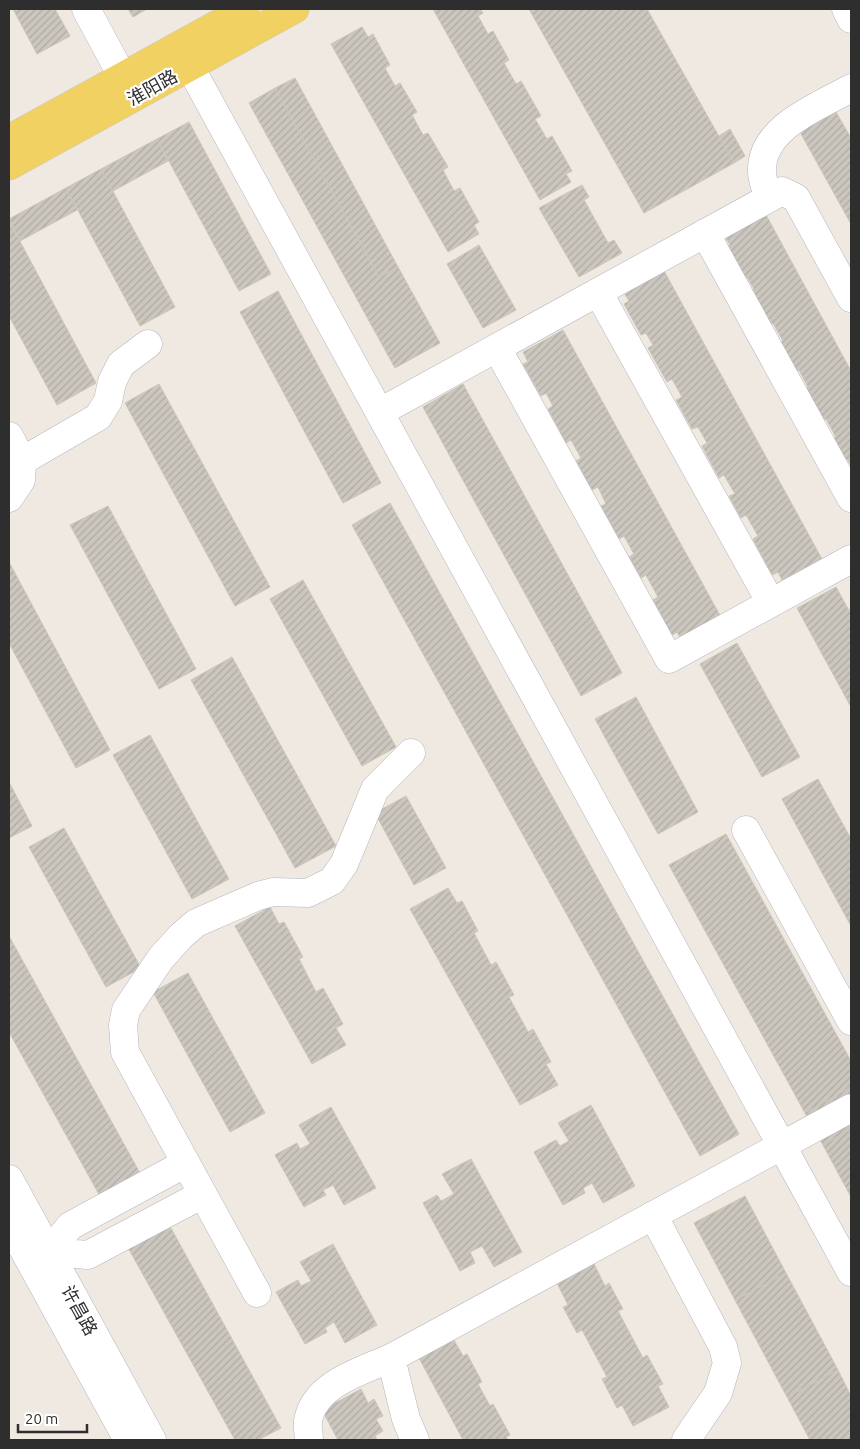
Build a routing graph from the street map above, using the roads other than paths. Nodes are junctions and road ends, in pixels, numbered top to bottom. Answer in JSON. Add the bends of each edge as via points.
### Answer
{"nodes":[{"id":1,"x":86,"y":9,"type":"edge"},
{"id":2,"x":246,"y":9,"type":"edge"},
{"id":3,"x":295,"y":9,"type":"edge"},
{"id":4,"x":846,"y":9,"type":"edge"},
{"id":5,"x":851,"y":18,"type":"edge"},
{"id":6,"x":184,"y":56,"type":"junction"},
{"id":7,"x":122,"y":76,"type":"junction"},
{"id":8,"x":851,"y":88,"type":"edge"},
{"id":9,"x":9,"y":139,"type":"edge"},
{"id":10,"x":9,"y":166,"type":"edge"},
{"id":11,"x":769,"y":198,"type":"junction"},
{"id":12,"x":705,"y":233,"type":"junction"},
{"id":13,"x":598,"y":292,"type":"junction"},
{"id":14,"x":851,"y":298,"type":"edge"},
{"id":15,"x":148,"y":344,"type":"dead end"},
{"id":16,"x":497,"y":348,"type":"junction"},
{"id":17,"x":380,"y":412,"type":"junction"},
{"id":18,"x":9,"y":436,"type":"edge"},
{"id":19,"x":22,"y":461,"type":"junction"},
{"id":20,"x":9,"y":498,"type":"edge"},
{"id":21,"x":851,"y":498,"type":"edge"},
{"id":22,"x":851,"y":559,"type":"edge"},
{"id":23,"x":771,"y":603,"type":"junction"},
{"id":24,"x":411,"y":753,"type":"dead end"},
{"id":25,"x":746,"y":830,"type":"dead end"},
{"id":26,"x":851,"y":1021,"type":"edge"},
{"id":27,"x":851,"y":1108,"type":"edge"},
{"id":28,"x":782,"y":1145,"type":"junction"},
{"id":29,"x":186,"y":1163,"type":"junction"},
{"id":30,"x":9,"y":1179,"type":"edge"},
{"id":31,"x":202,"y":1194,"type":"junction"},
{"id":32,"x":653,"y":1215,"type":"junction"},
{"id":33,"x":9,"y":1223,"type":"edge"},
{"id":34,"x":49,"y":1252,"type":"junction"},
{"id":35,"x":851,"y":1272,"type":"edge"},
{"id":36,"x":257,"y":1293,"type":"dead end"},
{"id":37,"x":390,"y":1358,"type":"junction"},
{"id":38,"x":128,"y":1440,"type":"edge"},
{"id":39,"x":152,"y":1440,"type":"edge"},
{"id":40,"x":309,"y":1440,"type":"edge"},
{"id":41,"x":415,"y":1440,"type":"edge"},
{"id":42,"x":686,"y":1440,"type":"edge"}],
"edges":[{"from":1,"to":7,"type":"street"},
{"from":2,"to":6,"type":"main road","name":"淮阳路"},
{"from":3,"to":6,"type":"main road","name":"淮阳路"},
{"from":4,"to":5,"type":"street"},
{"from":6,"to":7,"type":"main road","name":"淮阳路"},
{"from":6,"to":10,"type":"main road","name":"淮阳路"},
{"from":6,"to":17,"type":"street"},
{"from":7,"to":9,"type":"main road","name":"淮阳路"},
{"from":8,"to":11,"type":"street","via":[[787,125],[774,137],[761,172]]},
{"from":11,"to":12,"type":"street"},
{"from":11,"to":14,"type":"street","via":[[782,191],[796,198]]},
{"from":12,"to":13,"type":"street"},
{"from":12,"to":21,"type":"street"},
{"from":13,"to":16,"type":"street"},
{"from":13,"to":23,"type":"street"},
{"from":15,"to":19,"type":"street","via":[[121,364],[112,382],[108,401],[98,417]]},
{"from":16,"to":17,"type":"street"},
{"from":16,"to":23,"type":"street","via":[[669,659]]},
{"from":17,"to":28,"type":"street"},
{"from":18,"to":19,"type":"street"},
{"from":19,"to":20,"type":"street","via":[[21,480]]},
{"from":22,"to":23,"type":"street"},
{"from":24,"to":29,"type":"street","via":[[375,789],[344,864],[332,881],[308,893],[274,892],[258,896],[196,923],[162,958],[126,1010],[123,1025],[125,1052]]},
{"from":25,"to":26,"type":"street"},
{"from":27,"to":28,"type":"street"},
{"from":28,"to":32,"type":"street"},
{"from":28,"to":35,"type":"street"},
{"from":29,"to":31,"type":"street"},
{"from":29,"to":34,"type":"street","via":[[70,1226]]},
{"from":30,"to":34,"type":"street","name":"许昌路"},
{"from":31,"to":34,"type":"street","via":[[88,1254]]},
{"from":31,"to":36,"type":"street"},
{"from":32,"to":37,"type":"street"},
{"from":32,"to":42,"type":"street","via":[[723,1347],[727,1363],[718,1394]]},
{"from":33,"to":38,"type":"street","name":"许昌路"},
{"from":34,"to":39,"type":"street","name":"许昌路"},
{"from":37,"to":40,"type":"street","via":[[329,1387],[316,1403],[308,1421]]},
{"from":37,"to":41,"type":"street"}]}
